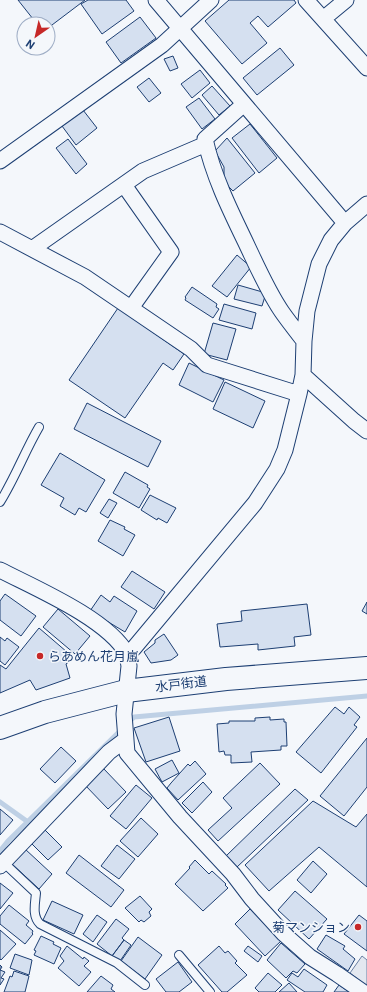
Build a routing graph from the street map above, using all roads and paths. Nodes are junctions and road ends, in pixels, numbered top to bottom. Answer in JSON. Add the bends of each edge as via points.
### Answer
{"nodes":[{"id":1,"x":156,"y":0,"type":"edge"},
{"id":2,"x":210,"y":0,"type":"edge"},
{"id":3,"x":306,"y":0,"type":"edge"},
{"id":4,"x":346,"y":0,"type":"edge"},
{"id":5,"x":323,"y":19,"type":"junction"},
{"id":6,"x":180,"y":28,"type":"junction"},
{"id":7,"x":367,"y":68,"type":"edge"},
{"id":8,"x":244,"y":104,"type":"junction"},
{"id":9,"x":206,"y":144,"type":"junction"},
{"id":10,"x":0,"y":161,"type":"edge"},
{"id":11,"x":124,"y":185,"type":"junction"},
{"id":12,"x":367,"y":204,"type":"edge"},
{"id":13,"x":345,"y":223,"type":"junction"},
{"id":14,"x":0,"y":232,"type":"edge"},
{"id":15,"x":32,"y":249,"type":"junction"},
{"id":16,"x":130,"y":308,"type":"junction"},
{"id":17,"x":304,"y":342,"type":"junction"},
{"id":18,"x":303,"y":375,"type":"junction"},
{"id":19,"x":300,"y":394,"type":"junction"},
{"id":20,"x":39,"y":426,"type":"dead end"},
{"id":21,"x":367,"y":431,"type":"edge"},
{"id":22,"x":0,"y":502,"type":"edge"},
{"id":23,"x":0,"y":570,"type":"edge"},
{"id":24,"x":127,"y":654,"type":"junction"},
{"id":25,"x":367,"y":668,"type":"edge"},
{"id":26,"x":126,"y":691,"type":"junction"},
{"id":27,"x":0,"y":728,"type":"edge"},
{"id":28,"x":125,"y":738,"type":"junction"},
{"id":29,"x":2,"y":864,"type":"edge"},
{"id":30,"x":179,"y":955,"type":"dead end"},
{"id":31,"x":145,"y":985,"type":"dead end"},
{"id":32,"x":210,"y":992,"type":"edge"},
{"id":33,"x":363,"y":992,"type":"edge"}],
"edges":[{"from":1,"to":6,"type":"street"},
{"from":2,"to":6,"type":"street"},
{"from":3,"to":5,"type":"street"},
{"from":4,"to":5,"type":"street"},
{"from":5,"to":7,"type":"street"},
{"from":6,"to":8,"type":"street"},
{"from":6,"to":10,"type":"street","via":[[162,45]]},
{"from":8,"to":9,"type":"street","via":[[205,139]]},
{"from":8,"to":13,"type":"street"},
{"from":9,"to":11,"type":"street","via":[[143,171]]},
{"from":9,"to":17,"type":"street","via":[[227,205],[256,264],[281,311]]},
{"from":11,"to":15,"type":"street"},
{"from":11,"to":16,"type":"street","via":[[171,252]]},
{"from":12,"to":13,"type":"street"},
{"from":13,"to":17,"type":"street","via":[[331,240],[319,264],[307,311]]},
{"from":14,"to":15,"type":"street"},
{"from":15,"to":16,"type":"street","via":[[85,277]]},
{"from":16,"to":19,"type":"street","via":[[191,349],[207,365]]},
{"from":17,"to":18,"type":"street"},
{"from":18,"to":19,"type":"street"},
{"from":18,"to":21,"type":"street"},
{"from":19,"to":24,"type":"street","via":[[286,450],[271,480],[255,503]]},
{"from":20,"to":22,"type":"lane"},
{"from":23,"to":24,"type":"street","via":[[83,613],[120,642]]},
{"from":24,"to":26,"type":"street","via":[[129,666]]},
{"from":25,"to":26,"type":"highway","name":"水戸街道","via":[[226,679]]},
{"from":26,"to":27,"type":"highway","name":"水戸街道","via":[[45,712]]},
{"from":26,"to":28,"type":"street"},
{"from":28,"to":29,"type":"street"},
{"from":28,"to":33,"type":"street","via":[[127,753],[142,773],[284,934],[310,958]]},
{"from":29,"to":31,"type":"lane","via":[[36,893],[36,921],[116,963]]},
{"from":30,"to":32,"type":"lane"}]}
